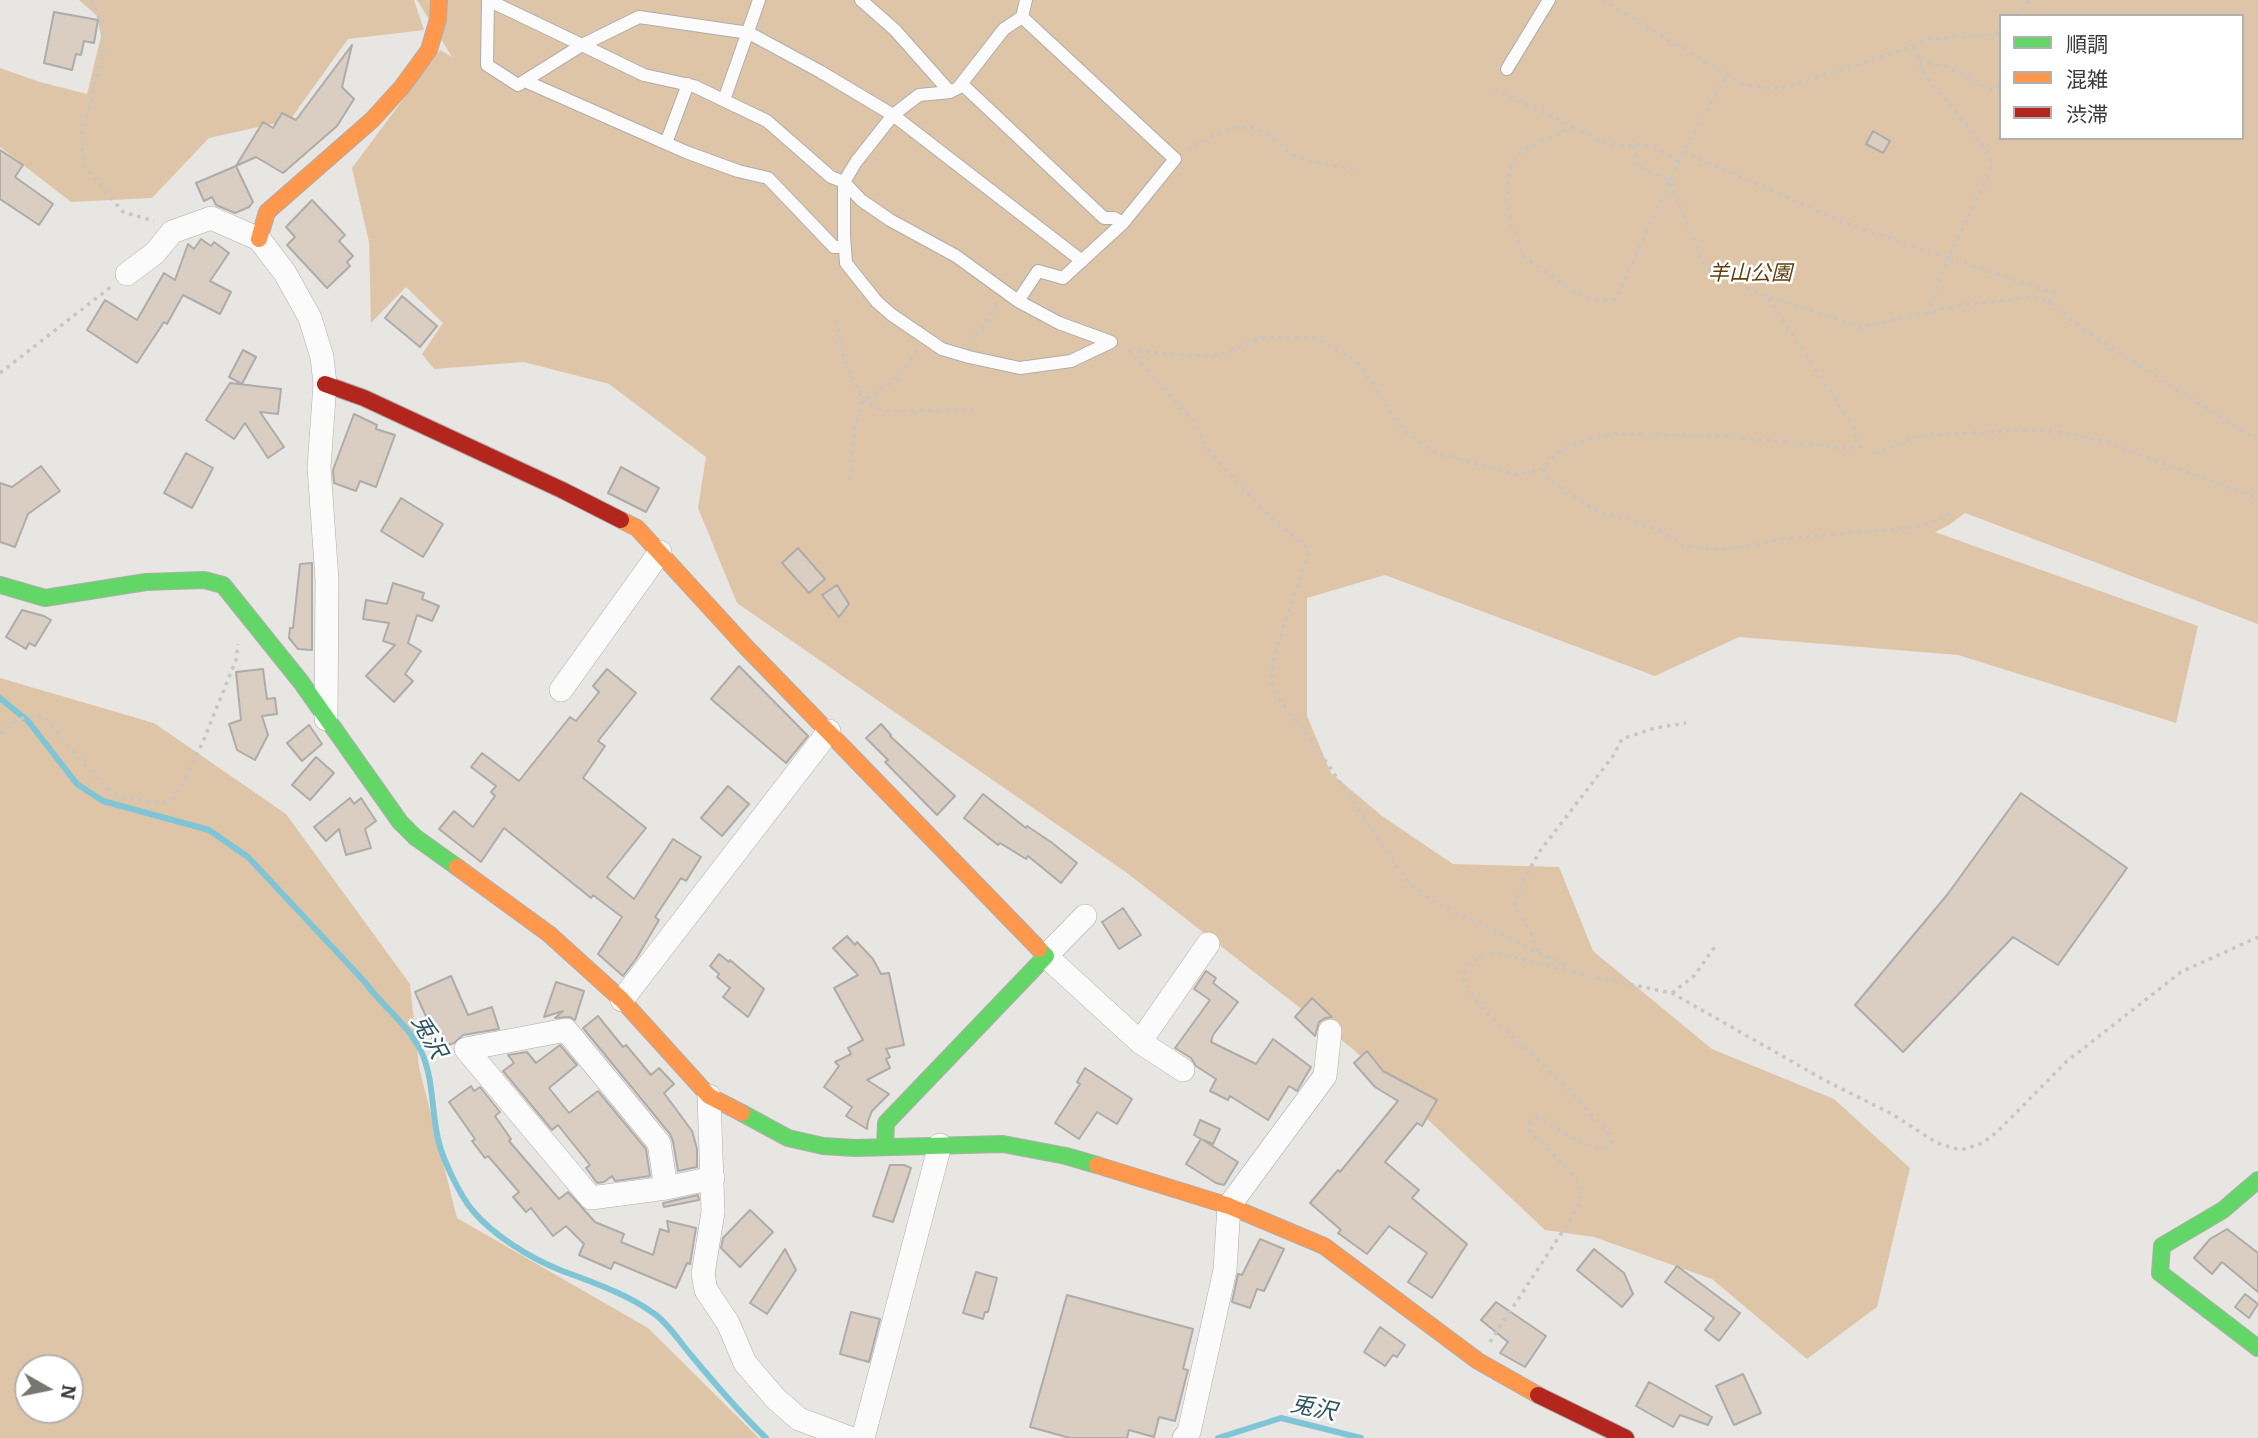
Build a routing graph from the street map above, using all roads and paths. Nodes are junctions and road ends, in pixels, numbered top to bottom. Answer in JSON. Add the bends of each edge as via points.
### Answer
{"nodes":[{"id":1,"x":91,"y":0,"type":"edge"},
{"id":2,"x":439,"y":0,"type":"edge"},
{"id":3,"x":488,"y":0,"type":"edge"},
{"id":4,"x":759,"y":0,"type":"edge"},
{"id":5,"x":861,"y":0,"type":"edge"},
{"id":6,"x":1026,"y":0,"type":"edge"},
{"id":7,"x":1549,"y":0,"type":"edge"},
{"id":8,"x":1602,"y":0,"type":"edge"},
{"id":9,"x":2030,"y":0,"type":"edge"},
{"id":10,"x":2018,"y":14,"type":"edge"},
{"id":11,"x":1022,"y":17,"type":"junction"},
{"id":12,"x":1999,"y":32,"type":"edge"},
{"id":13,"x":749,"y":33,"type":"junction"},
{"id":14,"x":582,"y":45,"type":"junction"},
{"id":15,"x":1913,"y":46,"type":"junction"},
{"id":16,"x":1919,"y":60,"type":"junction"},
{"id":17,"x":1507,"y":69,"type":"dead end"},
{"id":18,"x":1727,"y":75,"type":"junction"},
{"id":19,"x":525,"y":81,"type":"junction"},
{"id":20,"x":688,"y":85,"type":"junction"},
{"id":21,"x":963,"y":85,"type":"junction"},
{"id":22,"x":1999,"y":86,"type":"edge"},
{"id":23,"x":1495,"y":89,"type":"dead end"},
{"id":24,"x":950,"y":92,"type":"junction"},
{"id":25,"x":724,"y":100,"type":"junction"},
{"id":26,"x":893,"y":115,"type":"junction"},
{"id":27,"x":1573,"y":127,"type":"junction"},
{"id":28,"x":666,"y":143,"type":"junction"},
{"id":29,"x":1635,"y":145,"type":"junction"},
{"id":30,"x":1684,"y":152,"type":"junction"},
{"id":31,"x":1175,"y":159,"type":"junction"},
{"id":32,"x":1679,"y":161,"type":"junction"},
{"id":33,"x":1357,"y":170,"type":"dead end"},
{"id":34,"x":1670,"y":181,"type":"junction"},
{"id":35,"x":844,"y":182,"type":"junction"},
{"id":36,"x":1123,"y":223,"type":"junction"},
{"id":37,"x":180,"y":229,"type":"junction"},
{"id":38,"x":259,"y":239,"type":"junction"},
{"id":39,"x":845,"y":247,"type":"junction"},
{"id":40,"x":1948,"y":258,"type":"junction"},
{"id":41,"x":1082,"y":261,"type":"junction"},
{"id":42,"x":127,"y":274,"type":"joint"},
{"id":43,"x":1006,"y":292,"type":"junction"},
{"id":44,"x":1767,"y":297,"type":"junction"},
{"id":45,"x":1018,"y":302,"type":"junction"},
{"id":46,"x":2049,"y":303,"type":"junction"},
{"id":47,"x":1927,"y":313,"type":"junction"},
{"id":48,"x":837,"y":320,"type":"dead end"},
{"id":49,"x":925,"y":337,"type":"junction"},
{"id":50,"x":1111,"y":342,"type":"junction"},
{"id":51,"x":1129,"y":350,"type":"junction"},
{"id":52,"x":954,"y":353,"type":"junction"},
{"id":53,"x":0,"y":373,"type":"edge"},
{"id":54,"x":325,"y":384,"type":"junction"},
{"id":55,"x":863,"y":401,"type":"junction"},
{"id":56,"x":973,"y":410,"type":"dead end"},
{"id":57,"x":1856,"y":438,"type":"dead end"},
{"id":58,"x":2258,"y":441,"type":"edge"},
{"id":59,"x":1866,"y":446,"type":"dead end"},
{"id":60,"x":1874,"y":454,"type":"dead end"},
{"id":61,"x":1544,"y":468,"type":"junction"},
{"id":62,"x":850,"y":480,"type":"dead end"},
{"id":63,"x":2258,"y":498,"type":"edge"},
{"id":64,"x":1950,"y":514,"type":"dead end"},
{"id":65,"x":660,"y":552,"type":"junction"},
{"id":66,"x":0,"y":585,"type":"edge"},
{"id":67,"x":243,"y":607,"type":"junction"},
{"id":68,"x":561,"y":690,"type":"dead end"},
{"id":69,"x":326,"y":719,"type":"junction"},
{"id":70,"x":1686,"y":723,"type":"dead end"},
{"id":71,"x":829,"y":731,"type":"junction"},
{"id":72,"x":0,"y":734,"type":"edge"},
{"id":73,"x":1085,"y":916,"type":"dead end"},
{"id":74,"x":2258,"y":937,"type":"edge"},
{"id":75,"x":1208,"y":944,"type":"dead end"},
{"id":76,"x":1716,"y":945,"type":"dead end"},
{"id":77,"x":1539,"y":953,"type":"junction"},
{"id":78,"x":1046,"y":956,"type":"junction"},
{"id":79,"x":1578,"y":972,"type":"junction"},
{"id":80,"x":1672,"y":993,"type":"junction"},
{"id":81,"x":622,"y":1000,"type":"junction"},
{"id":82,"x":1331,"y":1031,"type":"dead end"},
{"id":83,"x":1140,"y":1042,"type":"junction"},
{"id":84,"x":1183,"y":1070,"type":"dead end"},
{"id":85,"x":709,"y":1096,"type":"junction"},
{"id":86,"x":940,"y":1145,"type":"junction"},
{"id":87,"x":885,"y":1146,"type":"junction"},
{"id":88,"x":712,"y":1178,"type":"junction"},
{"id":89,"x":2258,"y":1180,"type":"edge"},
{"id":90,"x":666,"y":1188,"type":"junction"},
{"id":91,"x":1230,"y":1206,"type":"junction"},
{"id":92,"x":2258,"y":1348,"type":"edge"},
{"id":93,"x":1478,"y":1361,"type":"junction"},
{"id":94,"x":850,"y":1438,"type":"edge"},
{"id":95,"x":863,"y":1438,"type":"edge"},
{"id":96,"x":1184,"y":1438,"type":"edge"},
{"id":97,"x":1626,"y":1438,"type":"edge"}],
"edges":[{"from":1,"to":37,"type":"path","via":[[100,18],[103,54],[81,137],[83,164],[123,212]]},
{"from":2,"to":38,"type":"street","via":[[429,50],[402,87],[372,120],[267,212]]},
{"from":3,"to":14,"type":"lane"},
{"from":3,"to":19,"type":"lane","via":[[486,65],[518,85]]},
{"from":4,"to":13,"type":"lane"},
{"from":5,"to":24,"type":"lane","via":[[895,30]]},
{"from":6,"to":11,"type":"lane"},
{"from":7,"to":17,"type":"lane"},
{"from":8,"to":18,"type":"path"},
{"from":9,"to":10,"type":"path"},
{"from":11,"to":21,"type":"lane","via":[[1004,29]]},
{"from":11,"to":31,"type":"lane"},
{"from":12,"to":15,"type":"path","via":[[1931,39]]},
{"from":13,"to":14,"type":"lane","via":[[639,17]]},
{"from":13,"to":25,"type":"lane"},
{"from":13,"to":26,"type":"lane"},
{"from":14,"to":19,"type":"lane"},
{"from":14,"to":20,"type":"lane","via":[[644,75]]},
{"from":15,"to":16,"type":"path"},
{"from":15,"to":18,"type":"path","via":[[1786,87],[1742,84]]},
{"from":16,"to":22,"type":"path","via":[[1993,90]]},
{"from":16,"to":40,"type":"path","via":[[1924,74],[1992,160]]},
{"from":18,"to":30,"type":"path"},
{"from":19,"to":28,"type":"lane"},
{"from":20,"to":25,"type":"lane"},
{"from":20,"to":28,"type":"lane"},
{"from":21,"to":24,"type":"lane"},
{"from":21,"to":36,"type":"lane","via":[[1104,218]]},
{"from":23,"to":27,"type":"path"},
{"from":24,"to":26,"type":"lane","via":[[919,95]]},
{"from":25,"to":35,"type":"lane","via":[[767,121],[831,177]]},
{"from":26,"to":35,"type":"lane"},
{"from":26,"to":41,"type":"lane"},
{"from":27,"to":29,"type":"path","via":[[1607,144]]},
{"from":27,"to":34,"type":"path","via":[[1521,150],[1510,169],[1506,202],[1524,257],[1573,291],[1601,301],[1616,299]]},
{"from":28,"to":39,"type":"lane","via":[[768,178],[834,247]]},
{"from":29,"to":32,"type":"path","via":[[1659,150]]},
{"from":29,"to":34,"type":"path","via":[[1636,165]]},
{"from":30,"to":32,"type":"path"},
{"from":30,"to":40,"type":"path","via":[[1847,223]]},
{"from":31,"to":33,"type":"path","via":[[1230,127],[1251,127],[1293,155]]},
{"from":31,"to":36,"type":"lane"},
{"from":32,"to":34,"type":"path"},
{"from":34,"to":44,"type":"path","via":[[1702,261],[1711,271]]},
{"from":35,"to":39,"type":"lane"},
{"from":35,"to":43,"type":"lane","via":[[860,200],[956,256]]},
{"from":36,"to":41,"type":"lane"},
{"from":37,"to":38,"type":"street","via":[[211,218]]},
{"from":37,"to":42,"type":"street"},
{"from":38,"to":54,"type":"street","via":[[310,318]]},
{"from":39,"to":49,"type":"lane","via":[[846,263],[877,302]]},
{"from":40,"to":46,"type":"path","via":[[2054,293]]},
{"from":40,"to":47,"type":"path"},
{"from":41,"to":45,"type":"lane","via":[[1063,278],[1038,271]]},
{"from":42,"to":53,"type":"path"},
{"from":43,"to":45,"type":"lane"},
{"from":43,"to":52,"type":"path","via":[[982,328]]},
{"from":44,"to":47,"type":"path","via":[[1861,327]]},
{"from":44,"to":57,"type":"path","via":[[1853,426]]},
{"from":45,"to":50,"type":"lane"},
{"from":46,"to":47,"type":"path","via":[[2031,297]]},
{"from":46,"to":58,"type":"path"},
{"from":48,"to":55,"type":"path","via":[[843,355]]},
{"from":49,"to":52,"type":"lane"},
{"from":49,"to":55,"type":"path","via":[[900,377]]},
{"from":50,"to":51,"type":"path"},
{"from":50,"to":52,"type":"lane","via":[[1071,362],[1020,369]]},
{"from":51,"to":61,"type":"path","via":[[1222,355],[1265,337],[1315,338],[1358,363],[1403,430],[1436,453],[1518,475]]},
{"from":51,"to":77,"type":"path","via":[[1193,421],[1210,454],[1306,547],[1308,555],[1273,661],[1271,681],[1283,705],[1406,879],[1429,899]]},
{"from":54,"to":65,"type":"street","via":[[562,490],[636,528]]},
{"from":54,"to":69,"type":"street","via":[[319,467],[327,580]]},
{"from":55,"to":56,"type":"path","via":[[884,411]]},
{"from":55,"to":62,"type":"path","via":[[855,424]]},
{"from":59,"to":61,"type":"path","via":[[1613,434],[1565,448]]},
{"from":60,"to":63,"type":"path","via":[[1917,436],[2056,432],[2100,440]]},
{"from":61,"to":64,"type":"path","via":[[1548,480],[1600,513],[1662,531],[1685,546],[1721,550],[1781,539],[1920,527]]},
{"from":65,"to":68,"type":"street"},
{"from":65,"to":71,"type":"street"},
{"from":66,"to":67,"type":"street","via":[[45,598],[146,582],[204,580],[223,585]]},
{"from":67,"to":69,"type":"street"},
{"from":67,"to":72,"type":"path","via":[[236,660],[207,732],[184,780],[162,804],[121,797],[106,788],[44,718],[21,718]]},
{"from":69,"to":81,"type":"street","via":[[415,837],[549,934]]},
{"from":70,"to":77,"type":"path","via":[[1622,739],[1540,851],[1515,907]]},
{"from":71,"to":78,"type":"street"},
{"from":71,"to":81,"type":"street"},
{"from":73,"to":78,"type":"street"},
{"from":74,"to":80,"type":"path","via":[[2181,972],[2066,1062],[1998,1131],[1983,1143],[1961,1150],[1937,1143]]},
{"from":75,"to":83,"type":"street"},
{"from":76,"to":80,"type":"path","via":[[1694,976]]},
{"from":77,"to":79,"type":"path"},
{"from":78,"to":83,"type":"street"},
{"from":78,"to":87,"type":"street","via":[[887,1123]]},
{"from":79,"to":80,"type":"path"},
{"from":79,"to":93,"type":"path","via":[[1485,954],[1468,964],[1463,974],[1480,1006],[1563,1084],[1611,1141],[1604,1149],[1597,1148],[1578,1142],[1541,1118],[1530,1121],[1531,1133],[1574,1178],[1580,1197],[1574,1214]]},
{"from":81,"to":85,"type":"street"},
{"from":82,"to":91,"type":"street","via":[[1325,1076]]},
{"from":83,"to":84,"type":"street"},
{"from":85,"to":87,"type":"street","via":[[788,1138],[823,1146]]},
{"from":85,"to":88,"type":"street"},
{"from":86,"to":87,"type":"street"},
{"from":86,"to":91,"type":"street","via":[[1003,1144],[1066,1156]]},
{"from":86,"to":95,"type":"street"},
{"from":88,"to":90,"type":"street"},
{"from":88,"to":94,"type":"street","via":[[713,1212],[702,1274],[706,1290],[746,1363],[776,1399],[799,1419]]},
{"from":89,"to":92,"type":"street","via":[[2223,1210],[2162,1246],[2160,1273]]},
{"from":90,"to":90,"type":"street","via":[[592,1198],[466,1049],[566,1030],[659,1143]]},
{"from":91,"to":93,"type":"street","via":[[1324,1247]]},
{"from":91,"to":96,"type":"street","via":[[1225,1270]]},
{"from":93,"to":97,"type":"street"}]}
